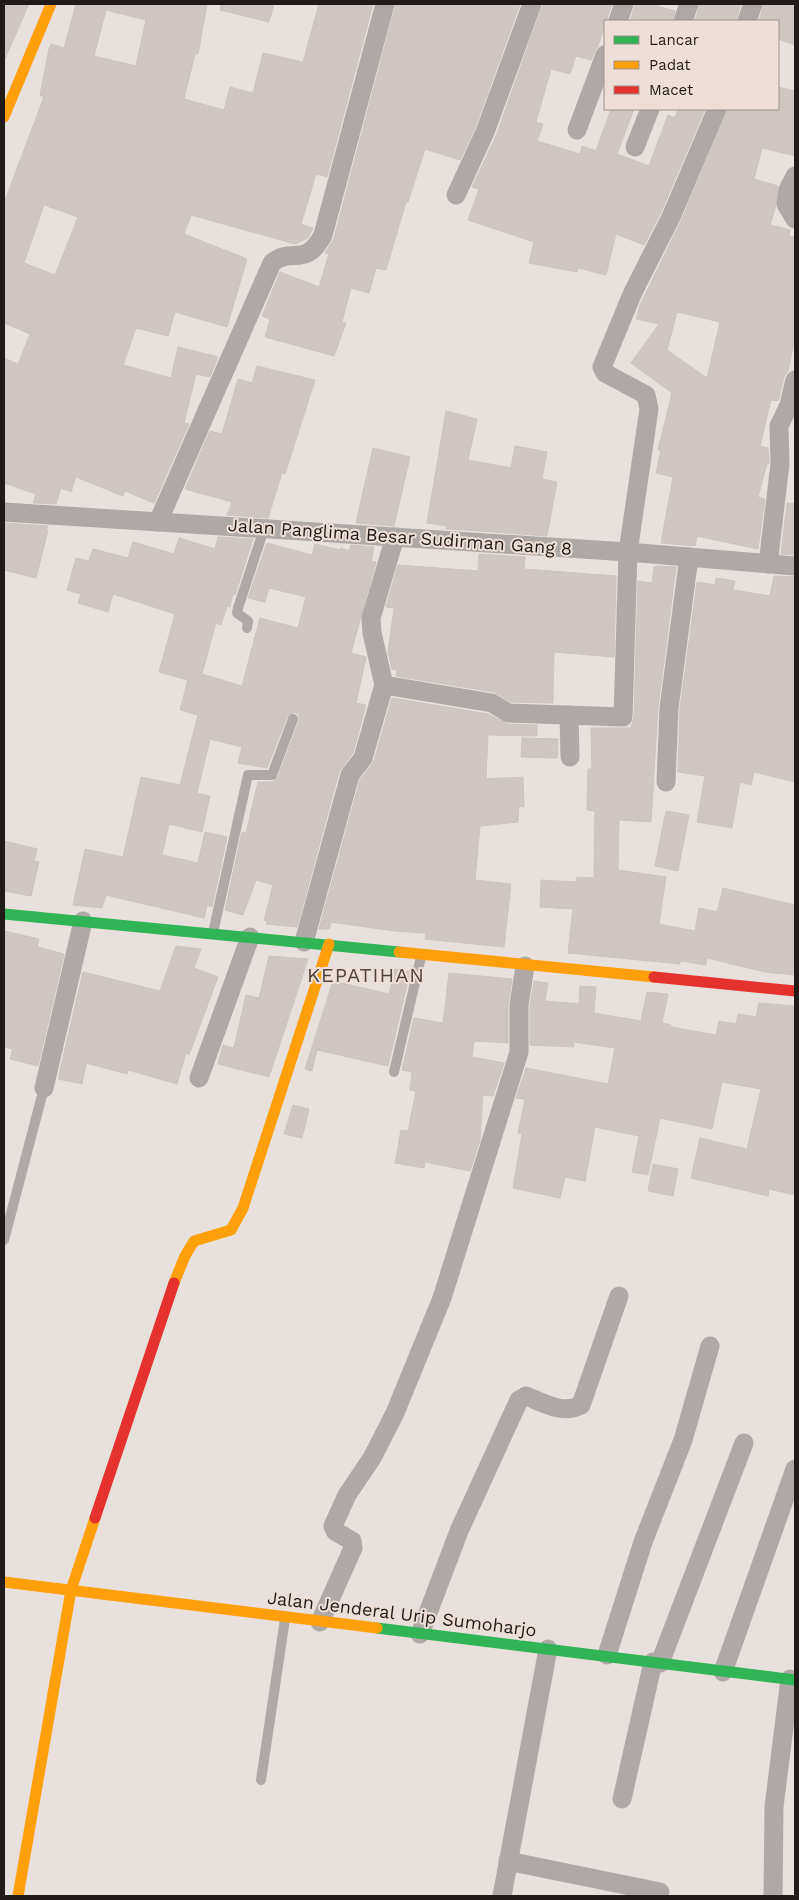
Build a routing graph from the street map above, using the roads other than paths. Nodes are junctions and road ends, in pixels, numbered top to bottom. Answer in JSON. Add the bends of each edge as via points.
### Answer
{"nodes":[{"id":1,"x":51,"y":4,"type":"edge"},
{"id":2,"x":385,"y":4,"type":"edge"},
{"id":3,"x":532,"y":4,"type":"edge"},
{"id":4,"x":624,"y":4,"type":"edge"},
{"id":5,"x":690,"y":4,"type":"edge"},
{"id":6,"x":753,"y":4,"type":"edge"},
{"id":7,"x":618,"y":20,"type":"edge"},
{"id":8,"x":683,"y":20,"type":"edge"},
{"id":9,"x":747,"y":20,"type":"edge"},
{"id":10,"x":604,"y":58,"type":"edge"},
{"id":11,"x":650,"y":110,"type":"edge"},
{"id":12,"x":717,"y":110,"type":"edge"},
{"id":13,"x":4,"y":117,"type":"edge"},
{"id":14,"x":577,"y":130,"type":"dead end"},
{"id":15,"x":635,"y":147,"type":"dead end"},
{"id":16,"x":795,"y":176,"type":"edge"},
{"id":17,"x":456,"y":195,"type":"dead end"},
{"id":18,"x":795,"y":219,"type":"edge"},
{"id":19,"x":795,"y":380,"type":"edge"},
{"id":20,"x":4,"y":512,"type":"edge"},
{"id":21,"x":158,"y":522,"type":"junction"},
{"id":22,"x":264,"y":529,"type":"junction"},
{"id":23,"x":395,"y":537,"type":"junction"},
{"id":24,"x":628,"y":552,"type":"junction"},
{"id":25,"x":688,"y":557,"type":"junction"},
{"id":26,"x":768,"y":564,"type":"junction"},
{"id":27,"x":795,"y":566,"type":"edge"},
{"id":28,"x":247,"y":628,"type":"dead end"},
{"id":29,"x":384,"y":685,"type":"junction"},
{"id":30,"x":569,"y":715,"type":"junction"},
{"id":31,"x":293,"y":719,"type":"dead end"},
{"id":32,"x":570,"y":758,"type":"dead end"},
{"id":33,"x":666,"y":782,"type":"dead end"},
{"id":34,"x":4,"y":914,"type":"edge"},
{"id":35,"x":83,"y":921,"type":"junction"},
{"id":36,"x":213,"y":933,"type":"junction"},
{"id":37,"x":250,"y":937,"type":"junction"},
{"id":38,"x":304,"y":942,"type":"junction"},
{"id":39,"x":329,"y":944,"type":"junction"},
{"id":40,"x":422,"y":956,"type":"junction"},
{"id":41,"x":525,"y":966,"type":"junction"},
{"id":42,"x":795,"y":991,"type":"edge"},
{"id":43,"x":394,"y":1072,"type":"dead end"},
{"id":44,"x":200,"y":1078,"type":"dead end"},
{"id":45,"x":44,"y":1088,"type":"joint"},
{"id":46,"x":4,"y":1240,"type":"edge"},
{"id":47,"x":619,"y":1296,"type":"dead end"},
{"id":48,"x":710,"y":1346,"type":"dead end"},
{"id":49,"x":744,"y":1443,"type":"dead end"},
{"id":50,"x":795,"y":1469,"type":"edge"},
{"id":51,"x":4,"y":1582,"type":"edge"},
{"id":52,"x":70,"y":1590,"type":"junction"},
{"id":53,"x":285,"y":1618,"type":"junction"},
{"id":54,"x":320,"y":1622,"type":"junction"},
{"id":55,"x":420,"y":1634,"type":"junction"},
{"id":56,"x":548,"y":1649,"type":"junction"},
{"id":57,"x":607,"y":1655,"type":"junction"},
{"id":58,"x":657,"y":1663,"type":"junction"},
{"id":59,"x":723,"y":1672,"type":"junction"},
{"id":60,"x":793,"y":1679,"type":"edge"},
{"id":61,"x":261,"y":1780,"type":"dead end"},
{"id":62,"x":622,"y":1799,"type":"dead end"},
{"id":63,"x":508,"y":1861,"type":"junction"},
{"id":64,"x":612,"y":1889,"type":"edge"},
{"id":65,"x":660,"y":1892,"type":"dead end"},
{"id":66,"x":18,"y":1896,"type":"edge"},
{"id":67,"x":502,"y":1896,"type":"edge"},
{"id":68,"x":773,"y":1896,"type":"edge"}],
"edges":[{"from":1,"to":13,"type":"street"},
{"from":2,"to":21,"type":"street","via":[[323,235],[316,248],[307,255],[277,259],[272,263]]},
{"from":3,"to":17,"type":"street","via":[[485,132]]},
{"from":4,"to":7,"type":"street"},
{"from":5,"to":8,"type":"street"},
{"from":6,"to":9,"type":"street"},
{"from":10,"to":14,"type":"street"},
{"from":11,"to":15,"type":"street"},
{"from":12,"to":24,"type":"street","via":[[602,366],[605,373],[641,391],[649,401]]},
{"from":16,"to":18,"type":"street","via":[[786,198],[787,209]]},
{"from":19,"to":26,"type":"street","via":[[789,405],[779,426],[779,471]]},
{"from":20,"to":21,"type":"street","name":"Jalan Panglima Besar Sudirman Gang 8"},
{"from":21,"to":22,"type":"street","name":"Jalan Panglima Besar Sudirman Gang 8"},
{"from":22,"to":23,"type":"street","name":"Jalan Panglima Besar Sudirman Gang 8"},
{"from":22,"to":28,"type":"lane","via":[[237,613],[248,622]]},
{"from":23,"to":24,"type":"street","name":"Jalan Panglima Besar Sudirman Gang 8"},
{"from":23,"to":29,"type":"street","via":[[371,618]]},
{"from":24,"to":25,"type":"street","name":"Jalan Panglima Besar Sudirman Gang 8"},
{"from":24,"to":30,"type":"street","via":[[624,717]]},
{"from":25,"to":26,"type":"street","name":"Jalan Panglima Besar Sudirman Gang 8"},
{"from":25,"to":33,"type":"street","via":[[670,700]]},
{"from":26,"to":27,"type":"street","name":"Jalan Panglima Besar Sudirman Gang 8"},
{"from":29,"to":30,"type":"street","via":[[492,703],[508,712]]},
{"from":29,"to":38,"type":"street","via":[[363,758],[350,775]]},
{"from":30,"to":32,"type":"street"},
{"from":31,"to":36,"type":"lane","via":[[272,775],[248,775]]},
{"from":34,"to":35,"type":"street"},
{"from":35,"to":36,"type":"street"},
{"from":35,"to":45,"type":"street"},
{"from":36,"to":37,"type":"street"},
{"from":37,"to":38,"type":"street"},
{"from":37,"to":44,"type":"street"},
{"from":38,"to":39,"type":"street"},
{"from":39,"to":40,"type":"street"},
{"from":39,"to":52,"type":"street","via":[[243,1208],[231,1230],[197,1238],[190,1244]]},
{"from":40,"to":41,"type":"street"},
{"from":40,"to":43,"type":"lane"},
{"from":41,"to":42,"type":"street"},
{"from":41,"to":54,"type":"street","via":[[519,1005],[519,1052],[442,1298],[394,1413],[333,1526],[352,1541],[353,1548]]},
{"from":45,"to":46,"type":"lane"},
{"from":47,"to":55,"type":"street","via":[[582,1405],[572,1410],[526,1396],[518,1400],[459,1531]]},
{"from":48,"to":57,"type":"street","via":[[682,1440]]},
{"from":49,"to":58,"type":"street"},
{"from":50,"to":59,"type":"street"},
{"from":51,"to":52,"type":"street","name":"Jalan Jenderal Urip Sumoharjo"},
{"from":52,"to":53,"type":"street","name":"Jalan Jenderal Urip Sumoharjo"},
{"from":52,"to":66,"type":"street"},
{"from":53,"to":54,"type":"street","name":"Jalan Jenderal Urip Sumoharjo"},
{"from":53,"to":61,"type":"lane"},
{"from":54,"to":55,"type":"street","name":"Jalan Jenderal Urip Sumoharjo"},
{"from":55,"to":56,"type":"street","name":"Jalan Jenderal Urip Sumoharjo"},
{"from":56,"to":57,"type":"street","name":"Jalan Jenderal Urip Sumoharjo"},
{"from":56,"to":63,"type":"street"},
{"from":57,"to":58,"type":"street","name":"Jalan Jenderal Urip Sumoharjo"},
{"from":58,"to":59,"type":"street","name":"Jalan Jenderal Urip Sumoharjo"},
{"from":58,"to":62,"type":"street"},
{"from":59,"to":60,"type":"street","name":"Jalan Jenderal Urip Sumoharjo"},
{"from":60,"to":68,"type":"street","via":[[774,1807]]},
{"from":63,"to":64,"type":"street"},
{"from":63,"to":67,"type":"street"},
{"from":64,"to":65,"type":"street"}]}
